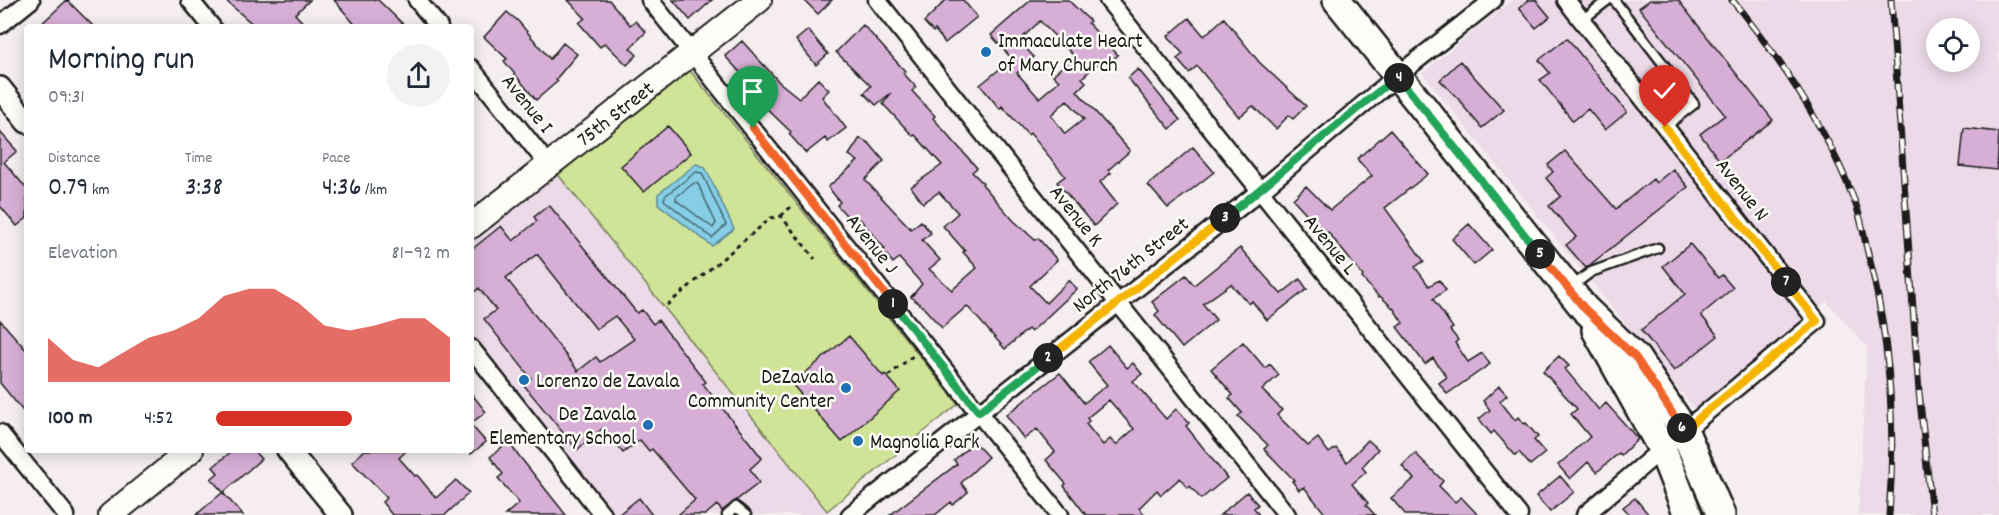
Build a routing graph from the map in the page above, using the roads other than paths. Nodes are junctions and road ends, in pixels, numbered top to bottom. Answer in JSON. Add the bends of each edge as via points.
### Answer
{"nodes":[{"id":1,"x":31,"y":0,"type":"edge"},
{"id":2,"x":190,"y":0,"type":"edge"},
{"id":3,"x":417,"y":0,"type":"edge"},
{"id":4,"x":650,"y":0,"type":"edge"},
{"id":5,"x":759,"y":0,"type":"edge"},
{"id":6,"x":877,"y":0,"type":"edge"},
{"id":7,"x":1108,"y":0,"type":"edge"},
{"id":8,"x":1336,"y":0,"type":"edge"},
{"id":9,"x":1493,"y":0,"type":"edge"},
{"id":10,"x":1566,"y":0,"type":"edge"},
{"id":11,"x":1608,"y":0,"type":"edge"},
{"id":12,"x":1614,"y":0,"type":"edge"},
{"id":13,"x":1582,"y":20,"type":"junction"},
{"id":14,"x":210,"y":24,"type":"edge"},
{"id":15,"x":437,"y":24,"type":"edge"},
{"id":16,"x":0,"y":25,"type":"edge"},
{"id":17,"x":693,"y":53,"type":"junction"},
{"id":18,"x":474,"y":72,"type":"edge"},
{"id":19,"x":1397,"y":76,"type":"junction"},
{"id":20,"x":0,"y":88,"type":"edge"},
{"id":21,"x":24,"y":118,"type":"edge"},
{"id":22,"x":1665,"y":127,"type":"junction"},
{"id":23,"x":549,"y":166,"type":"junction"},
{"id":24,"x":1260,"y":191,"type":"junction"},
{"id":25,"x":474,"y":224,"type":"edge"},
{"id":26,"x":1658,"y":248,"type":"dead end"},
{"id":27,"x":1576,"y":299,"type":"junction"},
{"id":28,"x":1117,"y":302,"type":"junction"},
{"id":29,"x":474,"y":352,"type":"edge"},
{"id":30,"x":979,"y":412,"type":"junction"},
{"id":31,"x":1684,"y":430,"type":"junction"},
{"id":32,"x":0,"y":433,"type":"edge"},
{"id":33,"x":1662,"y":449,"type":"junction"},
{"id":34,"x":187,"y":453,"type":"edge"},
{"id":35,"x":290,"y":453,"type":"edge"},
{"id":36,"x":66,"y":515,"type":"edge"},
{"id":37,"x":111,"y":515,"type":"edge"},
{"id":38,"x":340,"y":515,"type":"edge"},
{"id":39,"x":603,"y":515,"type":"edge"},
{"id":40,"x":727,"y":515,"type":"edge"},
{"id":41,"x":746,"y":515,"type":"edge"},
{"id":42,"x":850,"y":515,"type":"edge"},
{"id":43,"x":1060,"y":515,"type":"edge"},
{"id":44,"x":1287,"y":515,"type":"edge"},
{"id":45,"x":1519,"y":515,"type":"edge"},
{"id":46,"x":1585,"y":515,"type":"edge"},
{"id":47,"x":1688,"y":515,"type":"edge"},
{"id":48,"x":1721,"y":515,"type":"edge"}],
"edges":[{"from":1,"to":16,"type":"street"},
{"from":2,"to":14,"type":"street"},
{"from":3,"to":15,"type":"street"},
{"from":4,"to":17,"type":"street","name":"Avenue J"},
{"from":5,"to":17,"type":"main road","name":"75th Street"},
{"from":6,"to":28,"type":"street","name":"Avenue K"},
{"from":7,"to":24,"type":"street","name":"Avenue L"},
{"from":8,"to":19,"type":"main road"},
{"from":9,"to":19,"type":"street","name":"North 76th Street"},
{"from":10,"to":13,"type":"street","name":"Avenue N"},
{"from":11,"to":13,"type":"lane"},
{"from":12,"to":22,"type":"lane","via":[[1694,104]]},
{"from":13,"to":22,"type":"street","name":"Avenue N"},
{"from":17,"to":23,"type":"main road","name":"75th Street"},
{"from":17,"to":30,"type":"street","name":"Avenue J"},
{"from":18,"to":23,"type":"street","name":"Avenue I"},
{"from":19,"to":24,"type":"street","name":"North 76th Street"},
{"from":19,"to":27,"type":"main road"},
{"from":20,"to":21,"type":"street"},
{"from":22,"to":31,"type":"street","name":"Avenue N","via":[[1817,321]]},
{"from":23,"to":25,"type":"main road","name":"75th Street"},
{"from":24,"to":28,"type":"street","name":"North 76th Street"},
{"from":24,"to":45,"type":"street","name":"Avenue L"},
{"from":26,"to":27,"type":"lane","via":[[1591,272]]},
{"from":27,"to":31,"type":"main road","via":[[1636,358]]},
{"from":27,"to":33,"type":"main road"},
{"from":28,"to":30,"type":"street","name":"North 76th Street"},
{"from":28,"to":44,"type":"street","name":"Avenue K"},
{"from":29,"to":39,"type":"street"},
{"from":30,"to":42,"type":"street","name":"North 76th Street"},
{"from":30,"to":43,"type":"street","name":"Avenue J"},
{"from":31,"to":33,"type":"street"},
{"from":31,"to":48,"type":"main road"},
{"from":32,"to":36,"type":"street"},
{"from":33,"to":46,"type":"street"},
{"from":33,"to":47,"type":"main road"},
{"from":34,"to":37,"type":"main road"},
{"from":35,"to":38,"type":"street"},
{"from":40,"to":41,"type":"lane","via":[[736,507]]}]}
